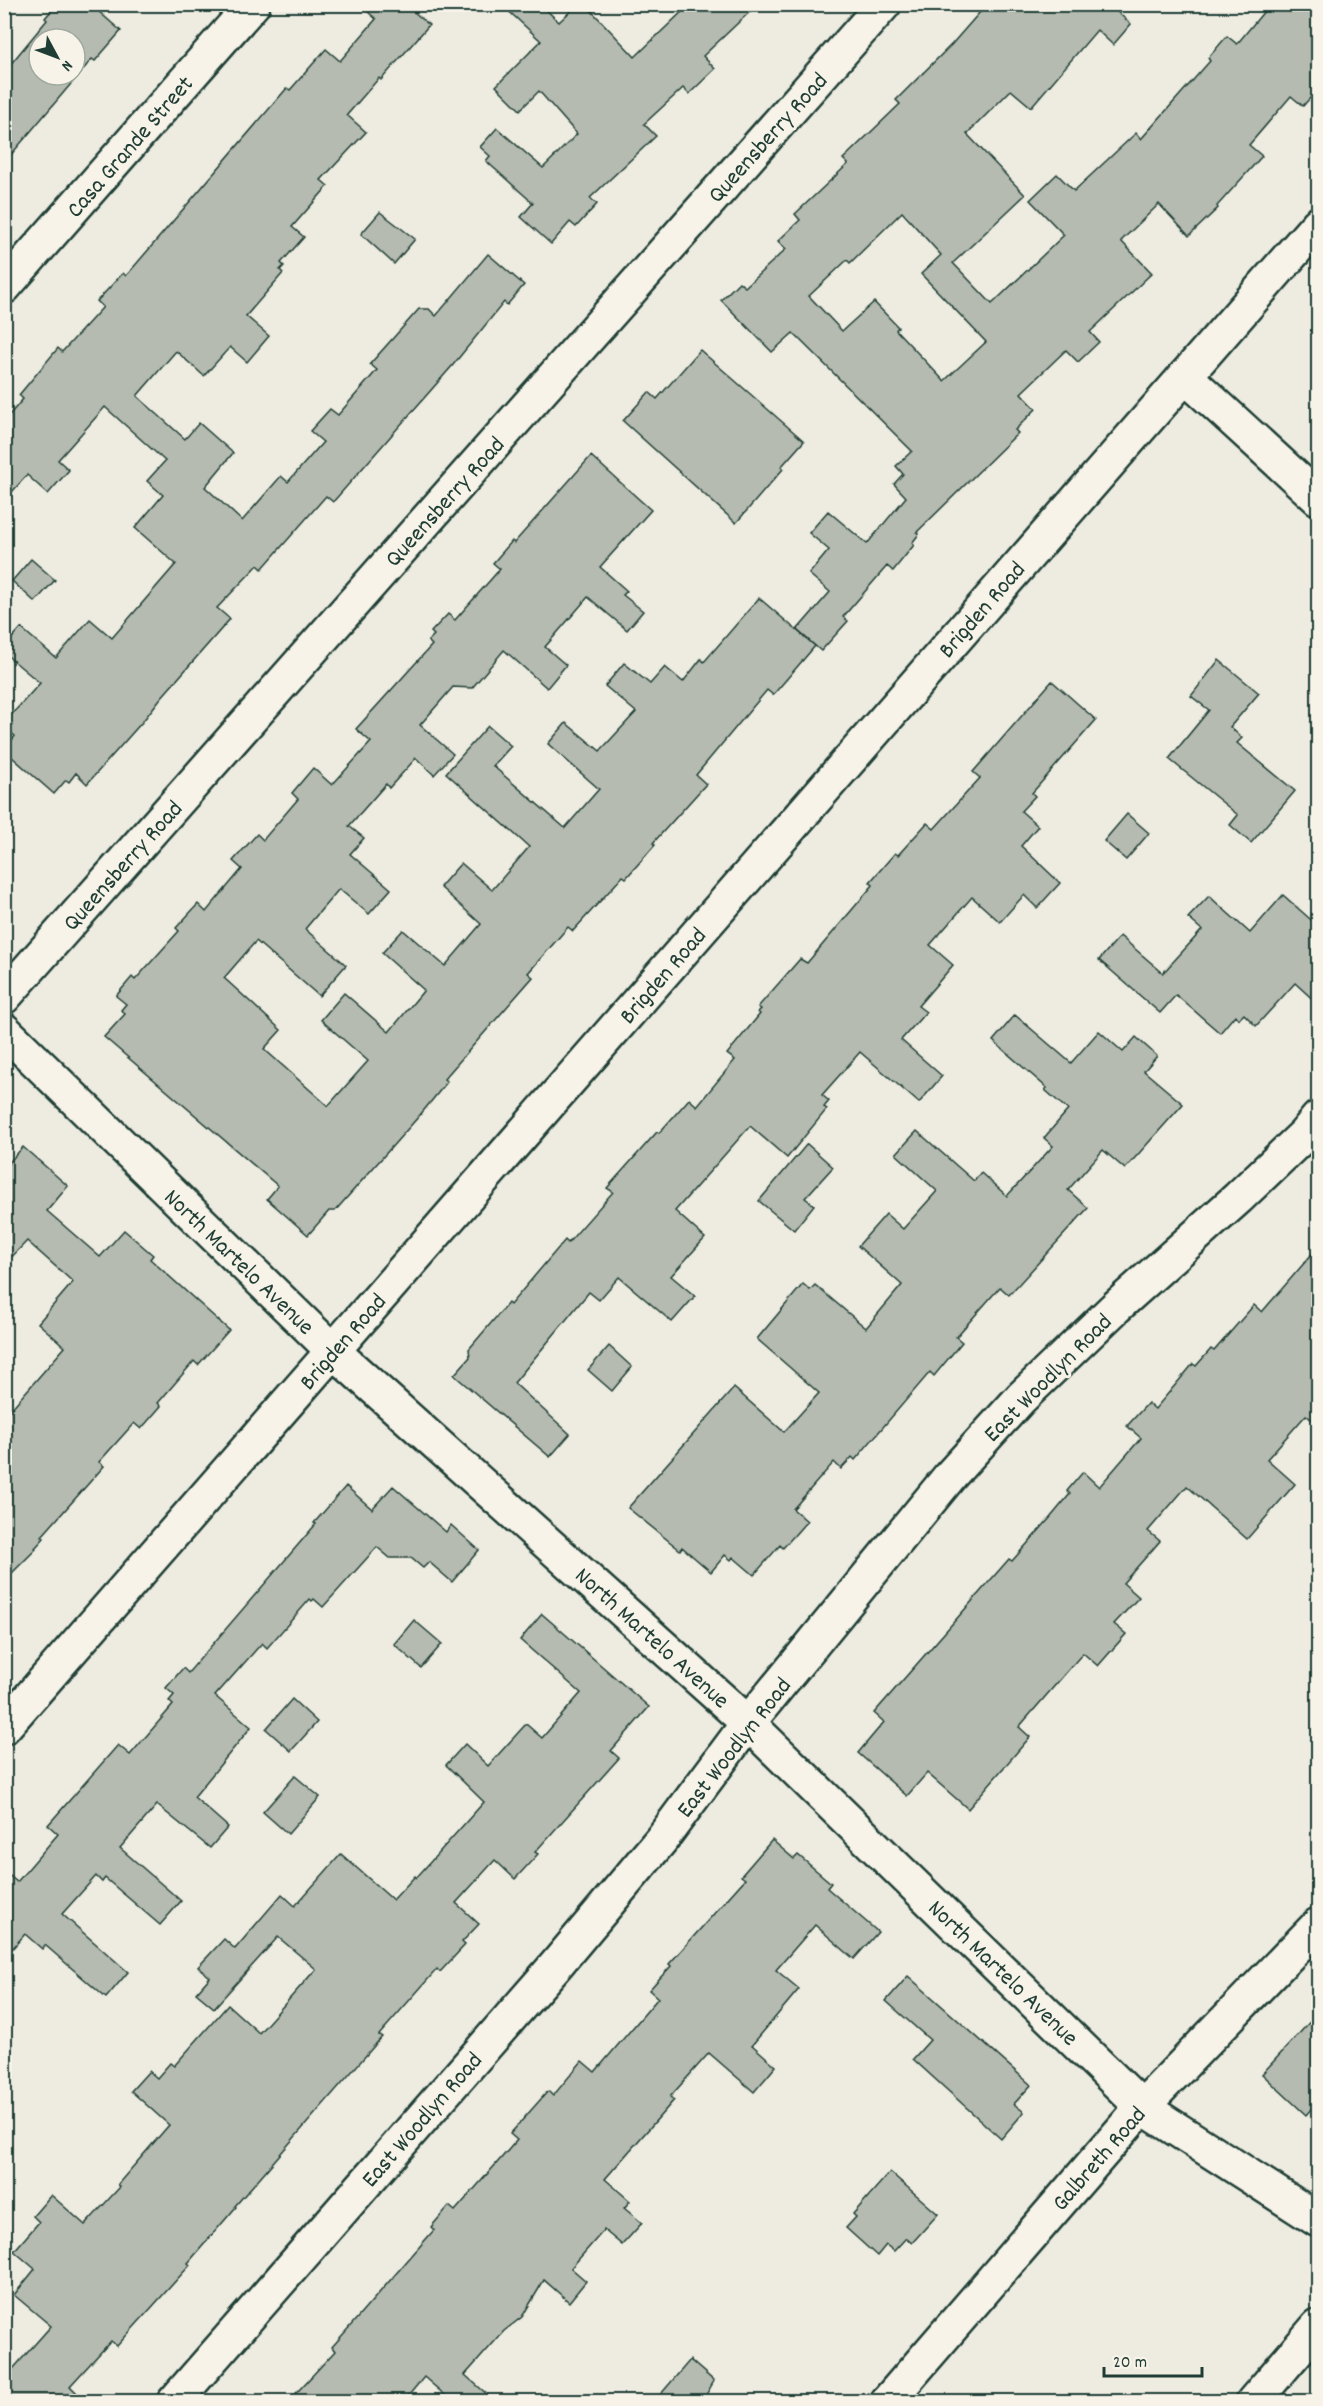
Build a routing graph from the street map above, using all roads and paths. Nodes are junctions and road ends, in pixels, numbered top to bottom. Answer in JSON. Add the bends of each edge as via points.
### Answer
{"nodes":[{"id":1,"x":253,"y":4,"type":"edge"},
{"id":2,"x":884,"y":4,"type":"edge"},
{"id":3,"x":1318,"y":224,"type":"edge"},
{"id":4,"x":4,"y":287,"type":"edge"},
{"id":5,"x":1185,"y":376,"type":"junction"},
{"id":6,"x":1318,"y":498,"type":"edge"},
{"id":7,"x":4,"y":997,"type":"edge"},
{"id":8,"x":4,"y":1030,"type":"edge"},
{"id":9,"x":1318,"y":1118,"type":"edge"},
{"id":10,"x":333,"y":1351,"type":"junction"},
{"id":11,"x":748,"y":1723,"type":"junction"},
{"id":12,"x":4,"y":1727,"type":"edge"},
{"id":13,"x":1318,"y":1925,"type":"edge"},
{"id":14,"x":1142,"y":2107,"type":"junction"},
{"id":15,"x":1318,"y":2220,"type":"edge"},
{"id":16,"x":1318,"y":2326,"type":"edge"},
{"id":17,"x":174,"y":2402,"type":"edge"},
{"id":18,"x":887,"y":2402,"type":"edge"},
{"id":19,"x":1253,"y":2402,"type":"edge"}],
"edges":[{"from":1,"to":4,"type":"street","name":"Casa Grande Street"},
{"from":2,"to":7,"type":"street","name":"Queensberry Road"},
{"from":3,"to":5,"type":"street","name":"Brigden Road"},
{"from":5,"to":6,"type":"street"},
{"from":5,"to":10,"type":"street","name":"Brigden Road"},
{"from":8,"to":10,"type":"street","name":"North Martelo Avenue"},
{"from":9,"to":11,"type":"street","name":"East Woodlyn Road","via":[[1238,1198],[1021,1398],[950,1476]]},
{"from":10,"to":11,"type":"street","name":"North Martelo Avenue"},
{"from":10,"to":12,"type":"street","name":"Brigden Road"},
{"from":11,"to":14,"type":"street","name":"North Martelo Avenue"},
{"from":11,"to":17,"type":"street","name":"East Woodlyn Road","via":[[661,1840],[556,1965]]},
{"from":13,"to":14,"type":"street","name":"Galbreth Road"},
{"from":14,"to":15,"type":"street","name":"North Martelo Avenue"},
{"from":14,"to":18,"type":"street","name":"Galbreth Road"},
{"from":16,"to":19,"type":"street"}]}
